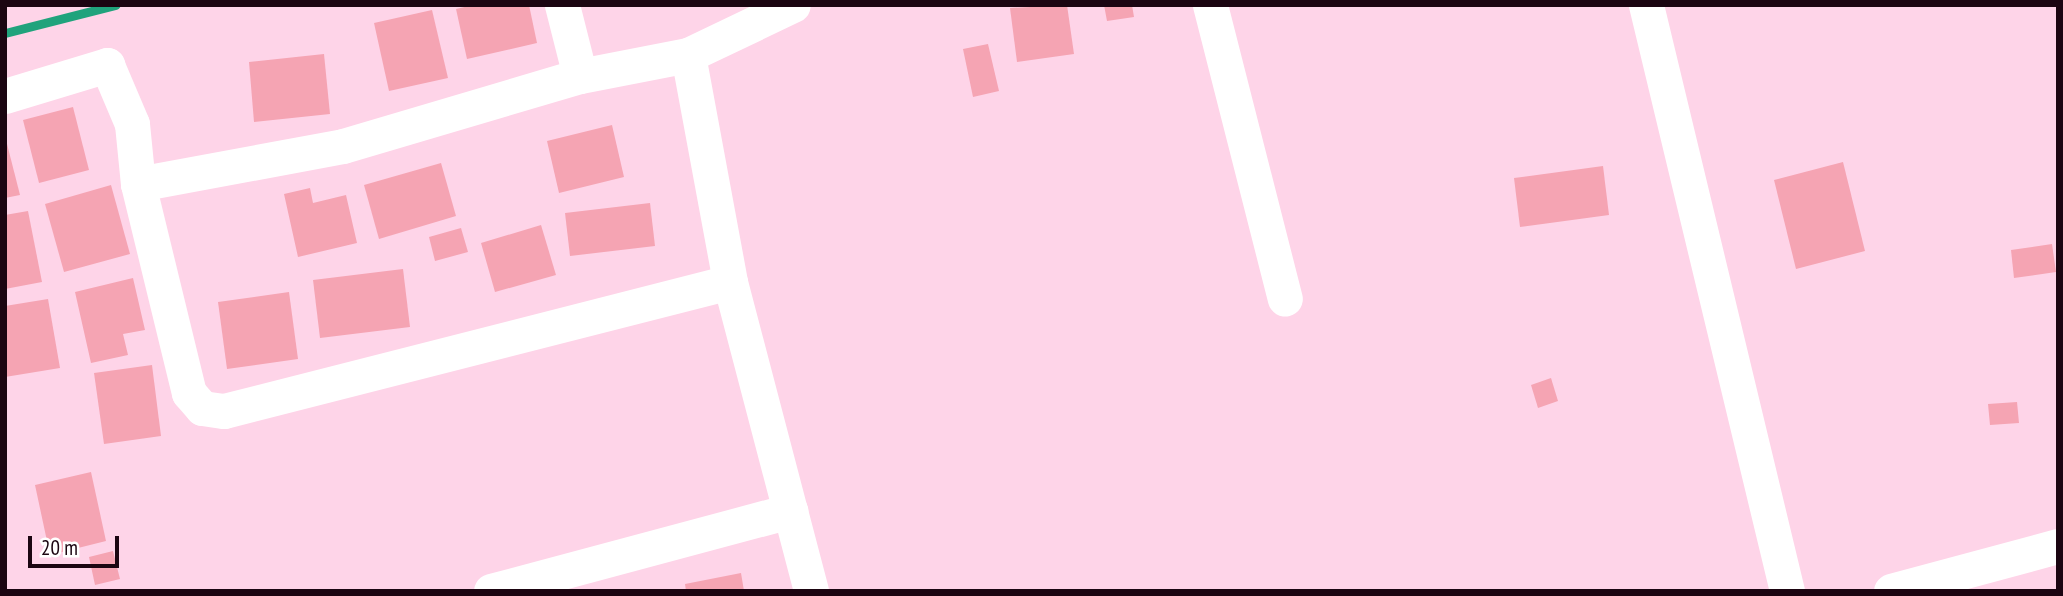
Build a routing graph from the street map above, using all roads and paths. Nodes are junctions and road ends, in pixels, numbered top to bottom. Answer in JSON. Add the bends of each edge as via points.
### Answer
{"nodes":[{"id":1,"x":562,"y":5,"type":"edge"},
{"id":2,"x":793,"y":5,"type":"edge"},
{"id":3,"x":1210,"y":5,"type":"edge"},
{"id":4,"x":1646,"y":5,"type":"edge"},
{"id":5,"x":688,"y":55,"type":"junction"},
{"id":6,"x":580,"y":76,"type":"junction"},
{"id":7,"x":5,"y":96,"type":"edge"},
{"id":8,"x":138,"y":184,"type":"junction"},
{"id":9,"x":730,"y":282,"type":"junction"},
{"id":10,"x":1285,"y":299,"type":"dead end"},
{"id":11,"x":789,"y":511,"type":"junction"},
{"id":12,"x":2058,"y":546,"type":"edge"},
{"id":13,"x":491,"y":591,"type":"edge"},
{"id":14,"x":811,"y":591,"type":"edge"},
{"id":15,"x":1787,"y":591,"type":"edge"},
{"id":16,"x":1891,"y":591,"type":"edge"}],
"edges":[{"from":1,"to":6,"type":"street"},
{"from":2,"to":5,"type":"street"},
{"from":3,"to":10,"type":"street"},
{"from":4,"to":15,"type":"street"},
{"from":5,"to":6,"type":"street"},
{"from":5,"to":9,"type":"street"},
{"from":6,"to":8,"type":"street","via":[[342,146]]},
{"from":7,"to":8,"type":"street","via":[[107,65],[132,124]]},
{"from":8,"to":9,"type":"street","via":[[188,393],[202,408],[224,411]]},
{"from":9,"to":11,"type":"street"},
{"from":11,"to":13,"type":"street"},
{"from":11,"to":14,"type":"street"},
{"from":12,"to":16,"type":"street"}]}
